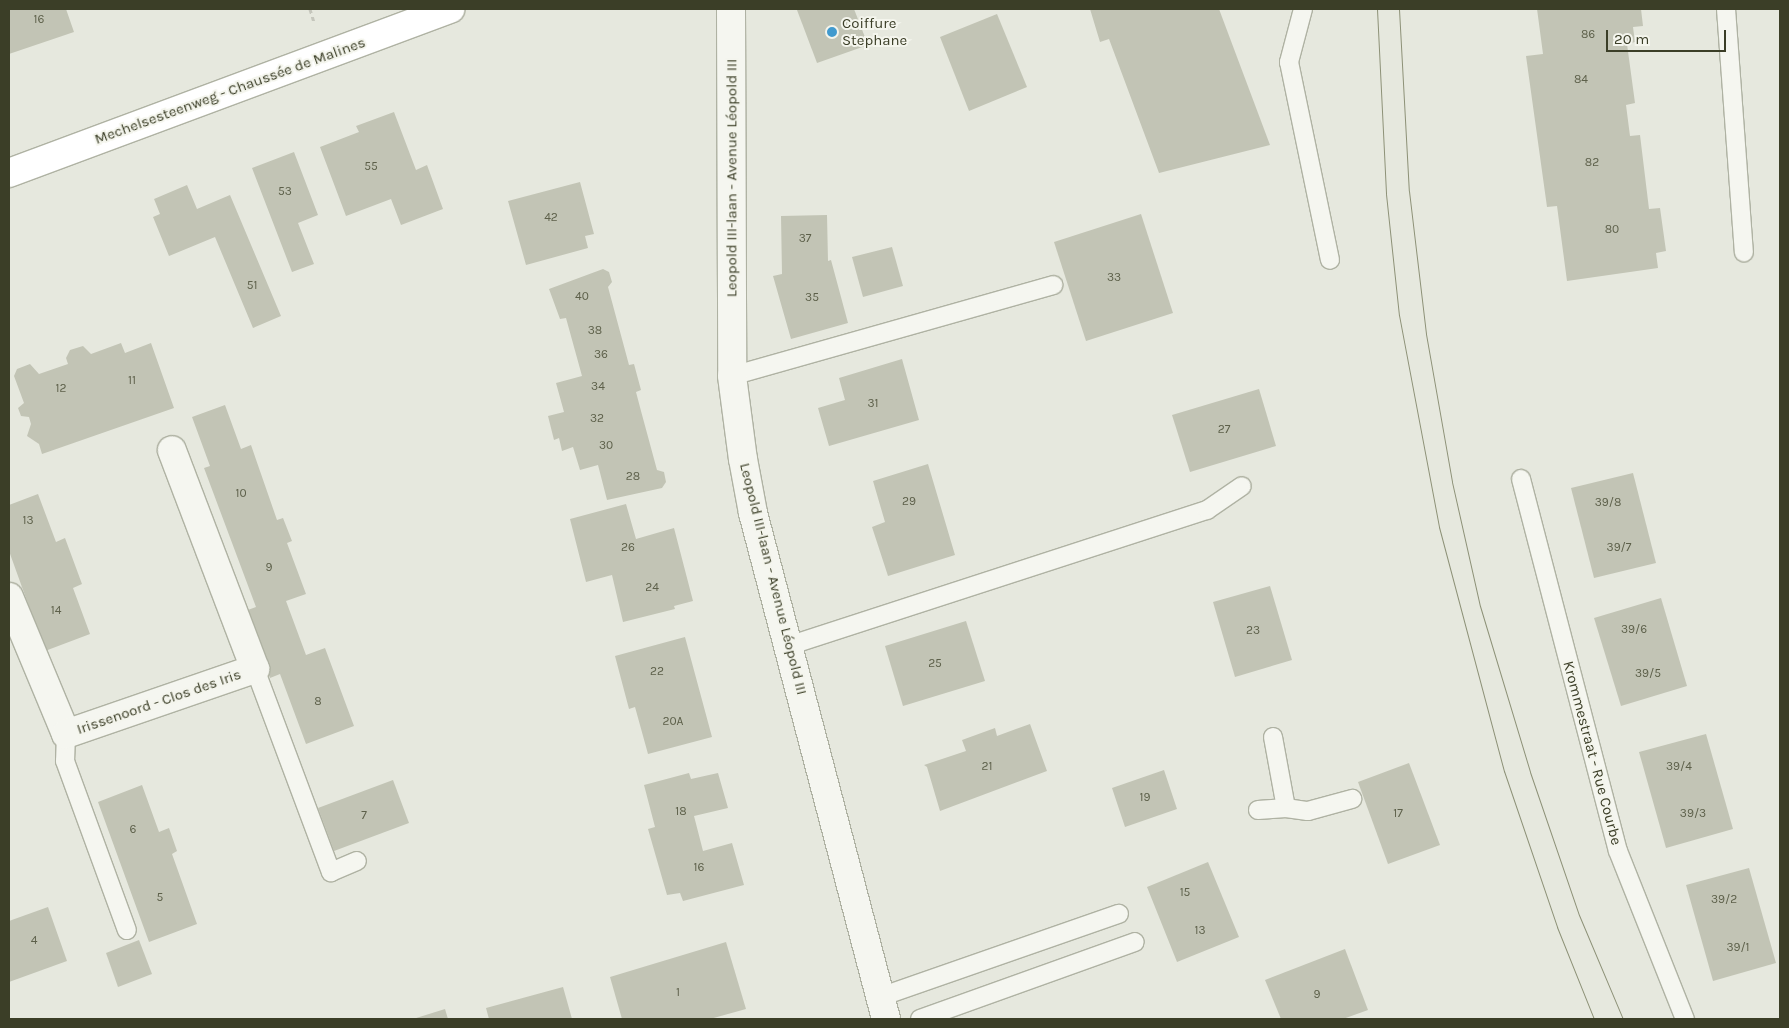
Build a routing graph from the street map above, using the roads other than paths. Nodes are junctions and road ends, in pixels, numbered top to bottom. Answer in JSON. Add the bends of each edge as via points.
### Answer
{"nodes":[{"id":1,"x":451,"y":9,"type":"edge"},
{"id":2,"x":731,"y":9,"type":"edge"},
{"id":3,"x":1303,"y":9,"type":"edge"},
{"id":4,"x":1726,"y":9,"type":"edge"},
{"id":5,"x":9,"y":173,"type":"edge"},
{"id":6,"x":1744,"y":252,"type":"dead end"},
{"id":7,"x":1330,"y":260,"type":"dead end"},
{"id":8,"x":1053,"y":285,"type":"dead end"},
{"id":9,"x":732,"y":376,"type":"junction"},
{"id":10,"x":172,"y":450,"type":"dead end"},
{"id":11,"x":1520,"y":479,"type":"dead end"},
{"id":12,"x":1242,"y":486,"type":"dead end"},
{"id":13,"x":9,"y":597,"type":"edge"},
{"id":14,"x":788,"y":646,"type":"junction"},
{"id":15,"x":255,"y":669,"type":"junction"},
{"id":16,"x":66,"y":734,"type":"junction"},
{"id":17,"x":1273,"y":737,"type":"dead end"},
{"id":18,"x":1352,"y":800,"type":"dead end"},
{"id":19,"x":1286,"y":808,"type":"junction"},
{"id":20,"x":1258,"y":810,"type":"dead end"},
{"id":21,"x":357,"y":861,"type":"dead end"},
{"id":22,"x":1119,"y":914,"type":"dead end"},
{"id":23,"x":127,"y":930,"type":"dead end"},
{"id":24,"x":1135,"y":942,"type":"dead end"},
{"id":25,"x":883,"y":1008,"type":"edge"},
{"id":26,"x":920,"y":1019,"type":"edge"},
{"id":27,"x":1685,"y":1019,"type":"edge"}],
"edges":[{"from":1,"to":5,"type":"main road","name":"Mechelsesteenweg - Chaussée de Malines"},
{"from":2,"to":9,"type":"street","name":"Leopold III-laan - Avenue Léopold III"},
{"from":3,"to":7,"type":"lane","via":[[1289,62]]},
{"from":4,"to":6,"type":"lane"},
{"from":8,"to":9,"type":"lane"},
{"from":9,"to":14,"type":"street","name":"Leopold III-laan - Avenue Léopold III","via":[[753,513]]},
{"from":10,"to":15,"type":"street","name":"Irissenoord - Clos des Iris"},
{"from":11,"to":27,"type":"lane","name":"Krommestraat - Rue Courbe","via":[[1618,851]]},
{"from":12,"to":14,"type":"lane","via":[[1207,510]]},
{"from":13,"to":16,"type":"street","name":"Irissenoord - Clos des Iris"},
{"from":14,"to":25,"type":"street","name":"Leopold III-laan - Avenue Léopold III"},
{"from":15,"to":16,"type":"street","name":"Irissenoord - Clos des Iris"},
{"from":15,"to":21,"type":"lane","via":[[331,872]]},
{"from":16,"to":23,"type":"lane","via":[[65,761]]},
{"from":17,"to":19,"type":"lane"},
{"from":18,"to":19,"type":"lane","via":[[1308,811]]},
{"from":19,"to":20,"type":"lane"},
{"from":22,"to":25,"type":"lane"},
{"from":24,"to":26,"type":"lane"}]}
